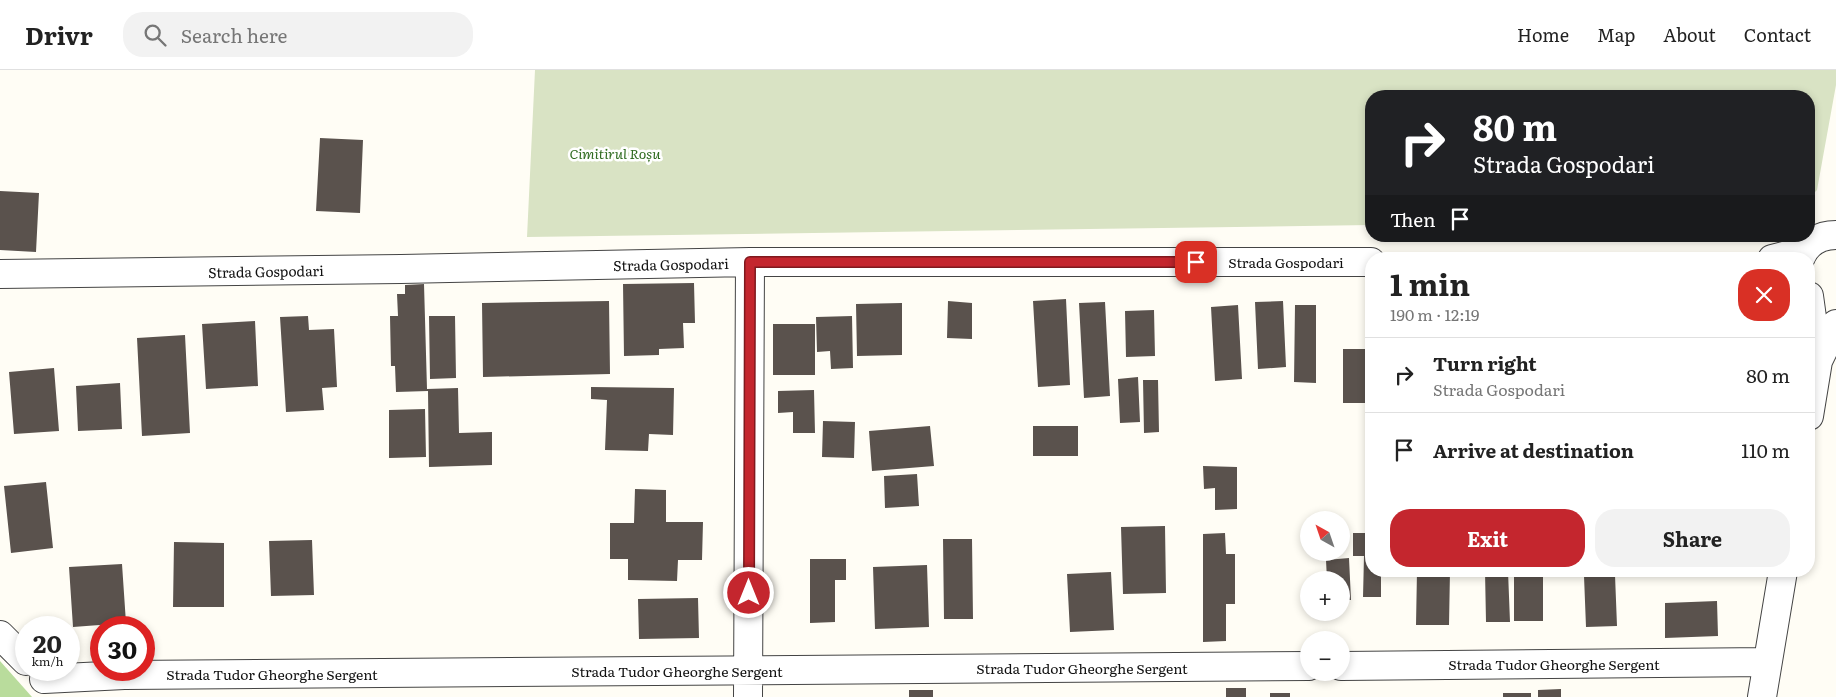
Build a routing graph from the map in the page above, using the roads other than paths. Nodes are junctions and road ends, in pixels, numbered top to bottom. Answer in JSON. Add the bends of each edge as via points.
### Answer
{"nodes":[{"id":1,"x":1821,"y":240,"type":"edge"},
{"id":2,"x":1797,"y":252,"type":"edge"},
{"id":3,"x":750,"y":262,"type":"junction"},
{"id":4,"x":1365,"y":262,"type":"edge"},
{"id":5,"x":0,"y":274,"type":"edge"},
{"id":6,"x":1815,"y":300,"type":"edge"},
{"id":7,"x":1836,"y":306,"type":"edge"},
{"id":8,"x":1836,"y":324,"type":"edge"},
{"id":9,"x":1815,"y":339,"type":"edge"},
{"id":10,"x":1818,"y":361,"type":"junction"},
{"id":11,"x":1815,"y":379,"type":"edge"},
{"id":12,"x":1782,"y":577,"type":"edge"},
{"id":13,"x":0,"y":635,"type":"edge"},
{"id":14,"x":15,"y":650,"type":"edge"},
{"id":15,"x":1768,"y":662,"type":"junction"},
{"id":16,"x":1300,"y":666,"type":"edge"},
{"id":17,"x":1350,"y":666,"type":"edge"},
{"id":18,"x":80,"y":676,"type":"edge"},
{"id":19,"x":748,"y":684,"type":"edge"},
{"id":20,"x":1762,"y":697,"type":"edge"}],
"edges":[{"from":1,"to":2,"type":"street"},
{"from":3,"to":4,"type":"street","name":"Strada Gospodari"},
{"from":3,"to":5,"type":"street","name":"Strada Gospodari"},
{"from":3,"to":19,"type":"street"},
{"from":6,"to":7,"type":"street"},
{"from":8,"to":10,"type":"street"},
{"from":9,"to":10,"type":"street"},
{"from":10,"to":11,"type":"street"},
{"from":12,"to":15,"type":"street"},
{"from":13,"to":14,"type":"street"},
{"from":15,"to":17,"type":"street","name":"Strada Tudor Gheorghe Sergent"},
{"from":15,"to":20,"type":"street"},
{"from":16,"to":19,"type":"street","name":"Strada Tudor Gheorghe Sergent"},
{"from":18,"to":19,"type":"street","name":"Strada Tudor Gheorghe Sergent"}]}
